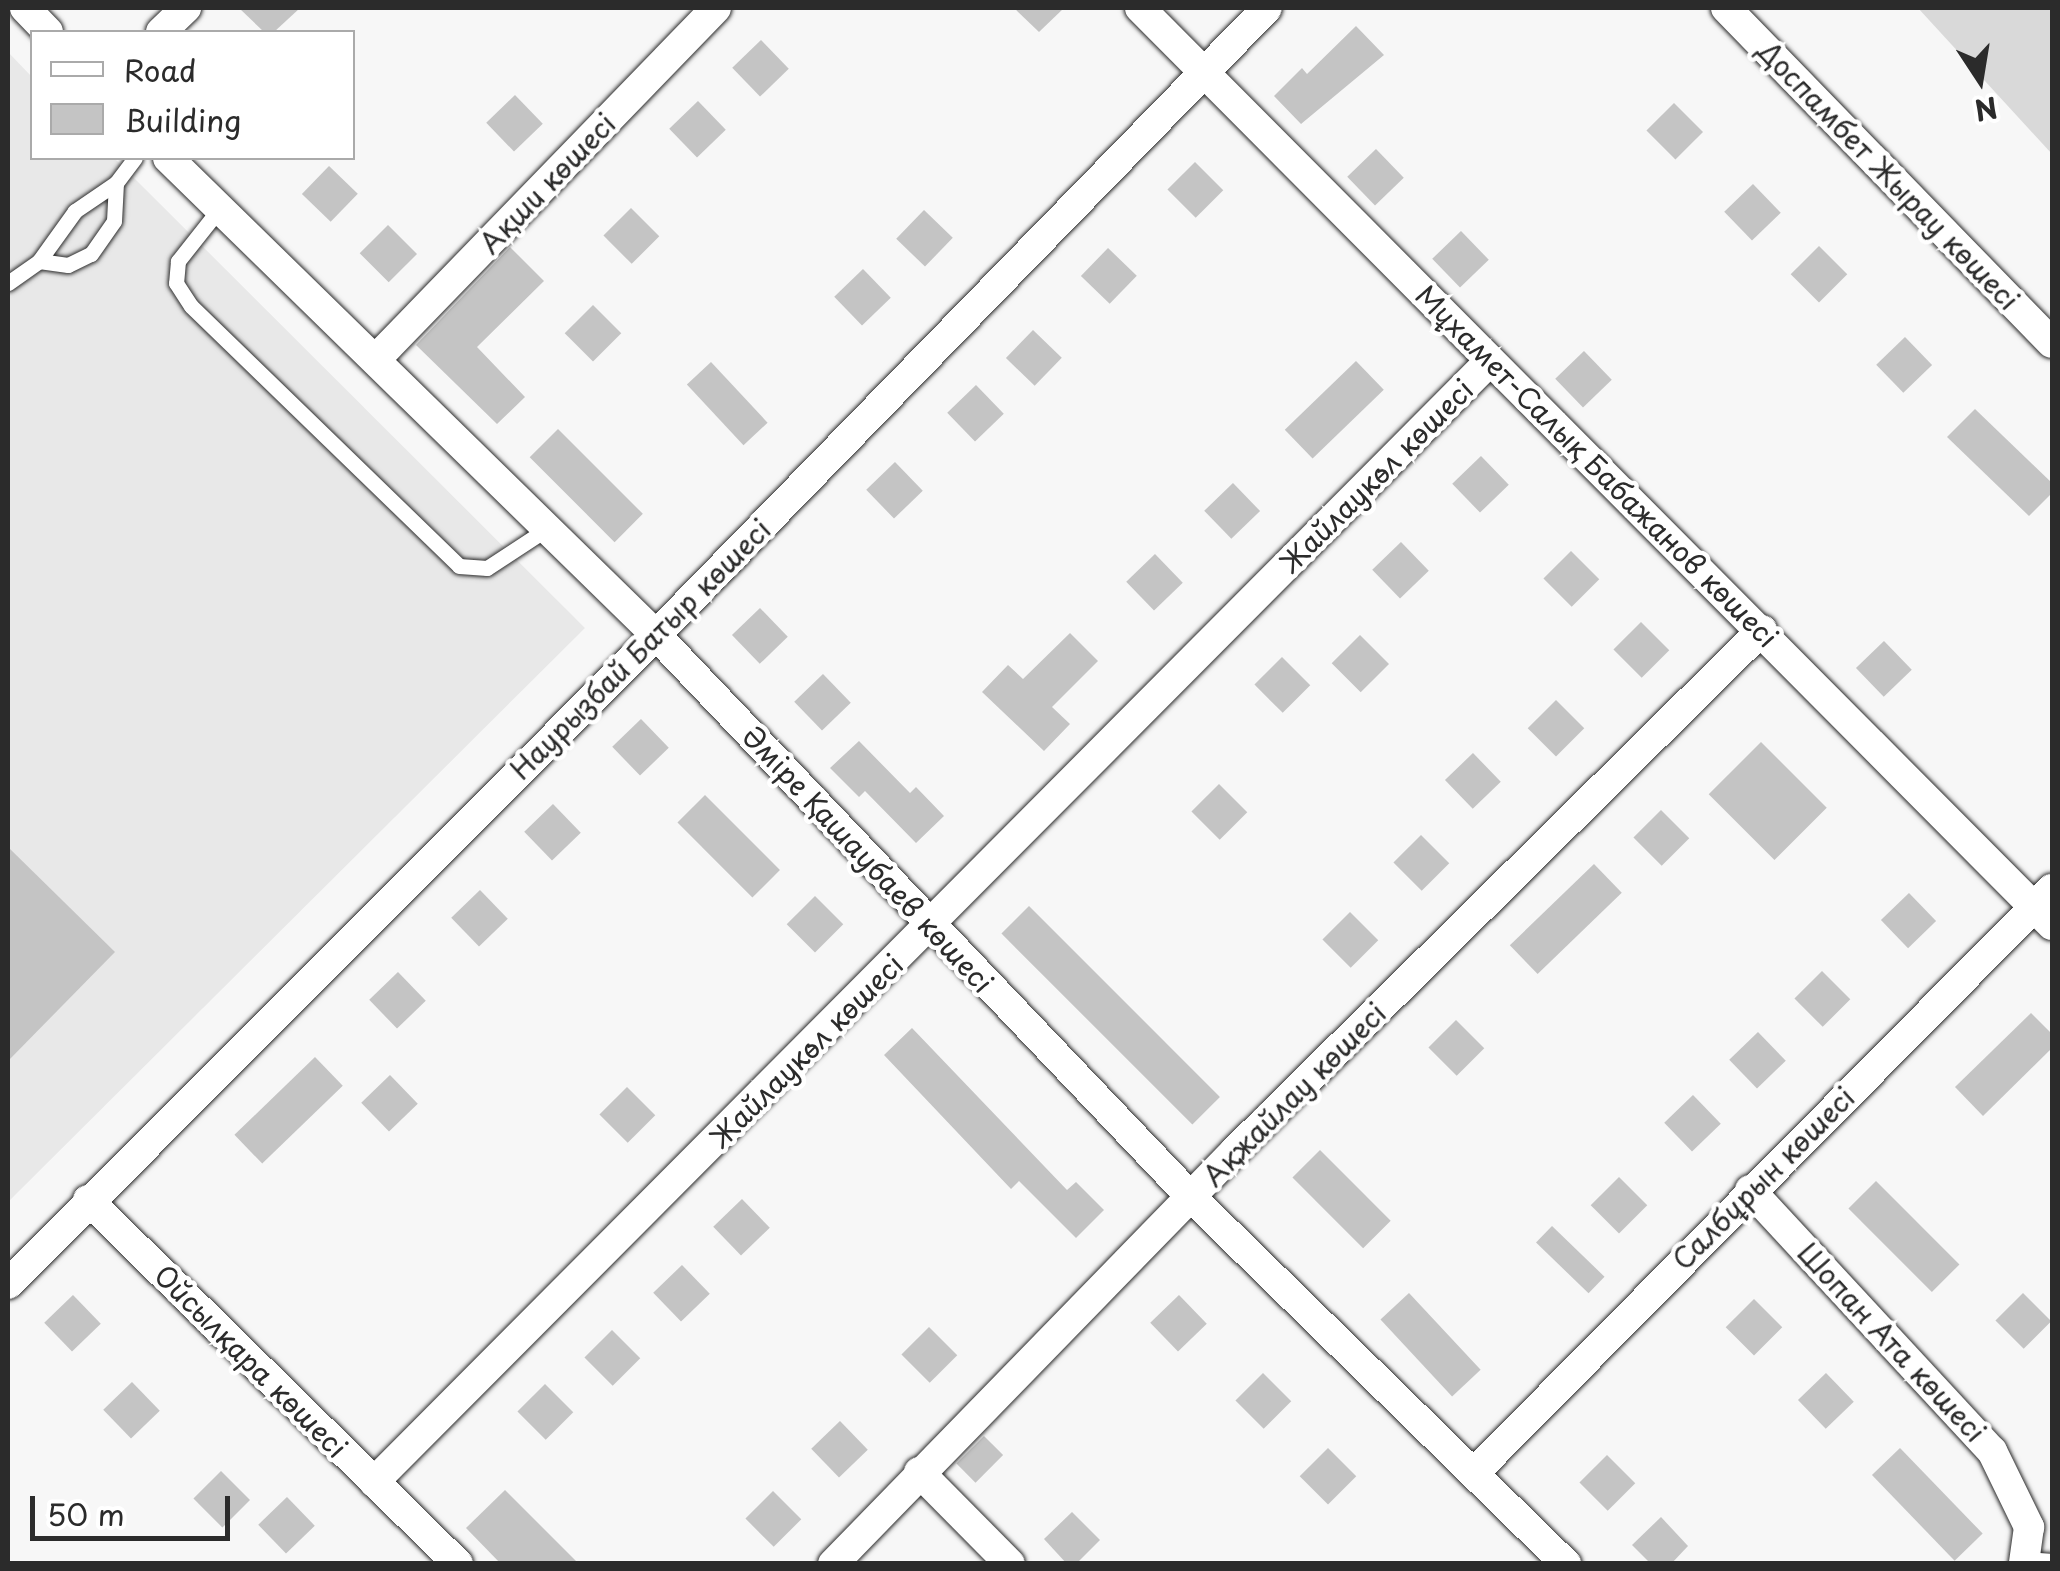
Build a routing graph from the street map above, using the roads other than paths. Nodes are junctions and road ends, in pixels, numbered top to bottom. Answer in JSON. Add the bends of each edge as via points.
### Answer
{"nodes":[{"id":1,"x":24,"y":8,"type":"edge"},
{"id":2,"x":186,"y":8,"type":"edge"},
{"id":3,"x":716,"y":8,"type":"edge"},
{"id":4,"x":1140,"y":8,"type":"edge"},
{"id":5,"x":1267,"y":8,"type":"edge"},
{"id":6,"x":1726,"y":8,"type":"edge"},
{"id":7,"x":46,"y":30,"type":"edge"},
{"id":8,"x":164,"y":30,"type":"edge"},
{"id":9,"x":1206,"y":70,"type":"junction"},
{"id":10,"x":133,"y":160,"type":"edge"},
{"id":11,"x":170,"y":160,"type":"edge"},
{"id":12,"x":116,"y":183,"type":"junction"},
{"id":13,"x":220,"y":208,"type":"junction"},
{"id":14,"x":39,"y":260,"type":"junction"},
{"id":15,"x":8,"y":283,"type":"edge"},
{"id":16,"x":2052,"y":343,"type":"edge"},
{"id":17,"x":377,"y":358,"type":"junction"},
{"id":18,"x":1488,"y":363,"type":"junction"},
{"id":19,"x":548,"y":528,"type":"junction"},
{"id":20,"x":1762,"y":630,"type":"junction"},
{"id":21,"x":656,"y":635,"type":"junction"},
{"id":22,"x":2047,"y":907,"type":"edge"},
{"id":23,"x":930,"y":927,"type":"junction"},
{"id":24,"x":1750,"y":1190,"type":"junction"},
{"id":25,"x":1191,"y":1197,"type":"junction"},
{"id":26,"x":88,"y":1200,"type":"junction"},
{"id":27,"x":8,"y":1284,"type":"edge"},
{"id":28,"x":1476,"y":1470,"type":"junction"},
{"id":29,"x":919,"y":1472,"type":"junction"},
{"id":30,"x":374,"y":1482,"type":"junction"},
{"id":31,"x":2034,"y":1561,"type":"edge"},
{"id":32,"x":458,"y":1564,"type":"edge"},
{"id":33,"x":833,"y":1564,"type":"edge"},
{"id":34,"x":1010,"y":1564,"type":"edge"},
{"id":35,"x":1566,"y":1564,"type":"edge"}],
"edges":[{"from":1,"to":7,"type":"street"},
{"from":2,"to":8,"type":"street"},
{"from":3,"to":17,"type":"street","name":"Ақши көшесі"},
{"from":4,"to":9,"type":"street","name":"Мұхамет-Салық Бабажанов көшесі"},
{"from":5,"to":9,"type":"street","name":"Наурызбай Батыр көшесі"},
{"from":6,"to":16,"type":"street","name":"Доспамбет Жырау көшесі"},
{"from":9,"to":18,"type":"street","name":"Мұхамет-Салық Бабажанов көшесі"},
{"from":9,"to":21,"type":"street","name":"Наурызбай Батыр көшесі"},
{"from":10,"to":12,"type":"lane"},
{"from":11,"to":13,"type":"street","name":"Әміре Қашаубаев көшесі"},
{"from":12,"to":14,"type":"lane","via":[[75,211]]},
{"from":12,"to":14,"type":"lane","via":[[114,221],[91,254],[68,265]]},
{"from":13,"to":17,"type":"street","name":"Әміре Қашаубаев көшесі"},
{"from":13,"to":19,"type":"lane","via":[[178,260],[176,283],[190,306],[459,566],[487,568]]},
{"from":14,"to":15,"type":"lane"},
{"from":17,"to":19,"type":"street","name":"Әміре Қашаубаев көшесі"},
{"from":18,"to":20,"type":"street","name":"Мұхамет-Салық Бабажанов көшесі"},
{"from":18,"to":23,"type":"street","name":"Жайлаукөл көшесі"},
{"from":19,"to":21,"type":"street","name":"Әміре Қашаубаев көшесі"},
{"from":20,"to":22,"type":"street","name":"Мұхамет-Салық Бабажанов көшесі"},
{"from":20,"to":25,"type":"street","name":"Ақжайлау көшесі"},
{"from":21,"to":23,"type":"street","name":"Әміре Қашаубаев көшесі"},
{"from":21,"to":26,"type":"street","name":"Наурызбай Батыр көшесі"},
{"from":22,"to":24,"type":"street","name":"Салбұрын көшесі"},
{"from":23,"to":25,"type":"street","name":"Әміре Қашаубаев көшесі"},
{"from":23,"to":30,"type":"street","name":"Жайлаукөл көшесі"},
{"from":24,"to":28,"type":"street","name":"Салбұрын көшесі"},
{"from":24,"to":31,"type":"street","name":"Шопан Ата көшесі","via":[[1992,1451],[2029,1527]]},
{"from":25,"to":28,"type":"street","name":"Әміре Қашаубаев көшесі"},
{"from":25,"to":29,"type":"street","name":"Ақжайлау көшесі"},
{"from":26,"to":27,"type":"street","name":"Наурызбай Батыр көшесі"},
{"from":26,"to":30,"type":"street","name":"Ойсылқара көшесі"},
{"from":28,"to":35,"type":"street","name":"Әміре Қашаубаев көшесі"},
{"from":29,"to":33,"type":"street","name":"Ақжайлау көшесі"},
{"from":29,"to":34,"type":"street"},
{"from":30,"to":32,"type":"street","name":"Ойсылқара көшесі"}]}
